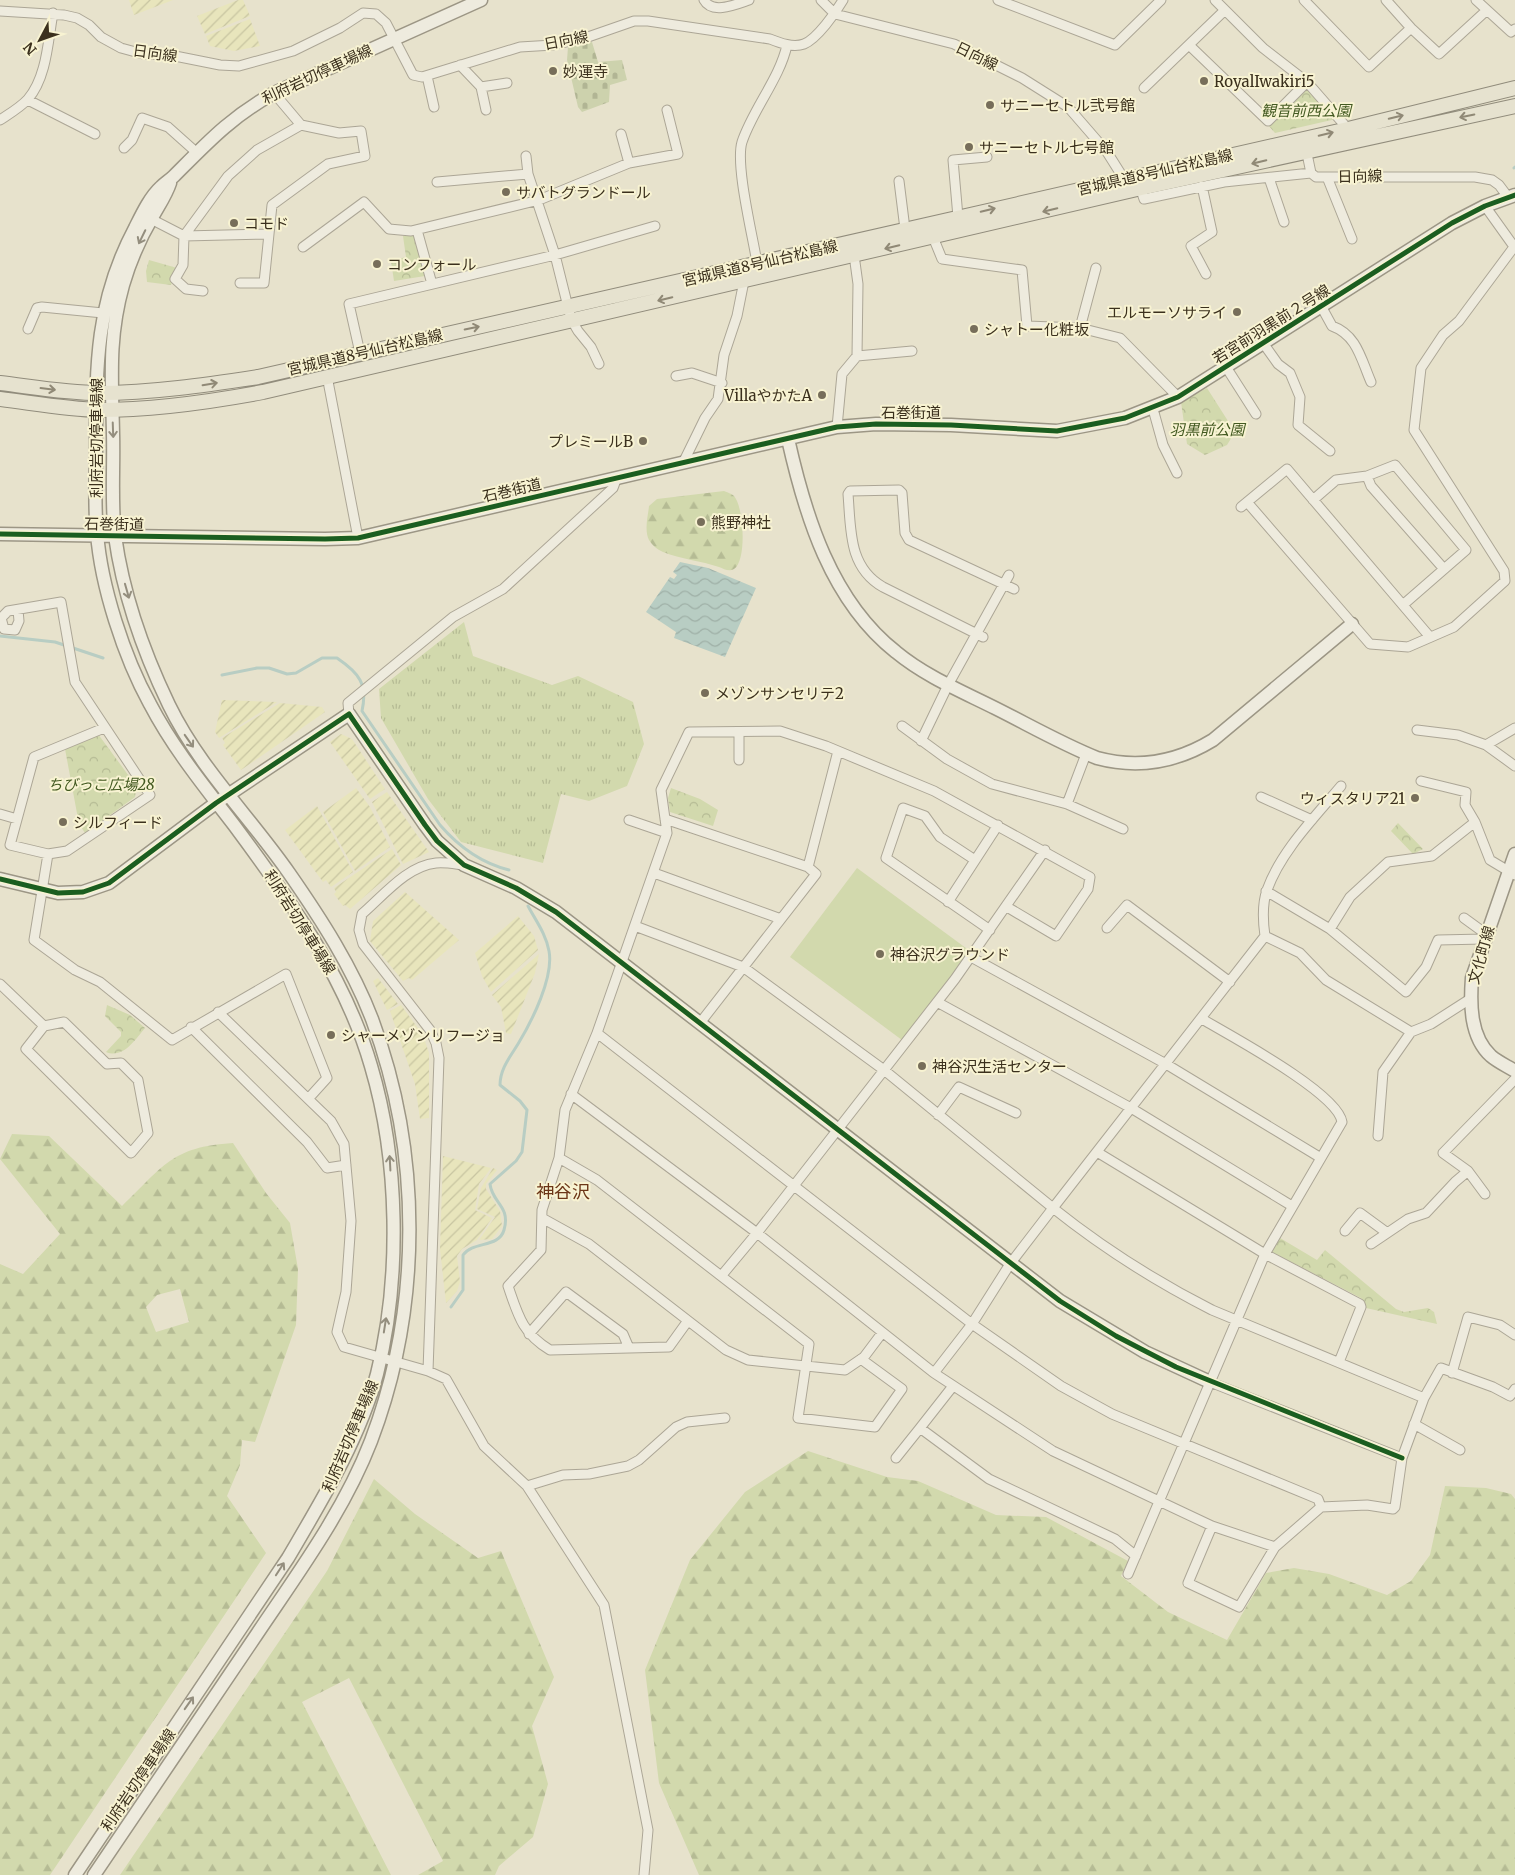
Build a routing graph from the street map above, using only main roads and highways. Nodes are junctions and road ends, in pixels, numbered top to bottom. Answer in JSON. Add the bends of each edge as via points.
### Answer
{"nodes":[{"id":1,"x":1515,"y":88,"type":"edge"},
{"id":2,"x":1515,"y":106,"type":"edge"},
{"id":3,"x":1306,"y":144,"type":"junction"},
{"id":4,"x":1134,"y":181,"type":"junction"},
{"id":5,"x":569,"y":313,"type":"junction"},
{"id":6,"x":0,"y":383,"type":"edge"},
{"id":7,"x":0,"y":399,"type":"edge"}],
"edges":[{"from":3,"to":1,"type":"main road","name":"宮城県道8号仙台松島線","one_way":true,"via":[[1348,129]]},
{"from":2,"to":3,"type":"main road","name":"宮城県道8号仙台松島線","one_way":true},
{"from":3,"to":4,"type":"main road","name":"宮城県道8号仙台松島線"},
{"from":5,"to":4,"type":"main road","name":"宮城県道8号仙台松島線","one_way":true,"via":[[757,264],[958,217]]},
{"from":4,"to":5,"type":"main road","name":"宮城県道8号仙台松島線","one_way":true,"via":[[854,256],[744,281]]},
{"from":6,"to":5,"type":"main road","name":"宮城県道8号仙台松島線","one_way":true,"via":[[97,393],[210,384]]},
{"from":5,"to":7,"type":"main road","name":"宮城県道8号仙台松島線","via":[[263,392],[196,404],[97,410]]}]}
